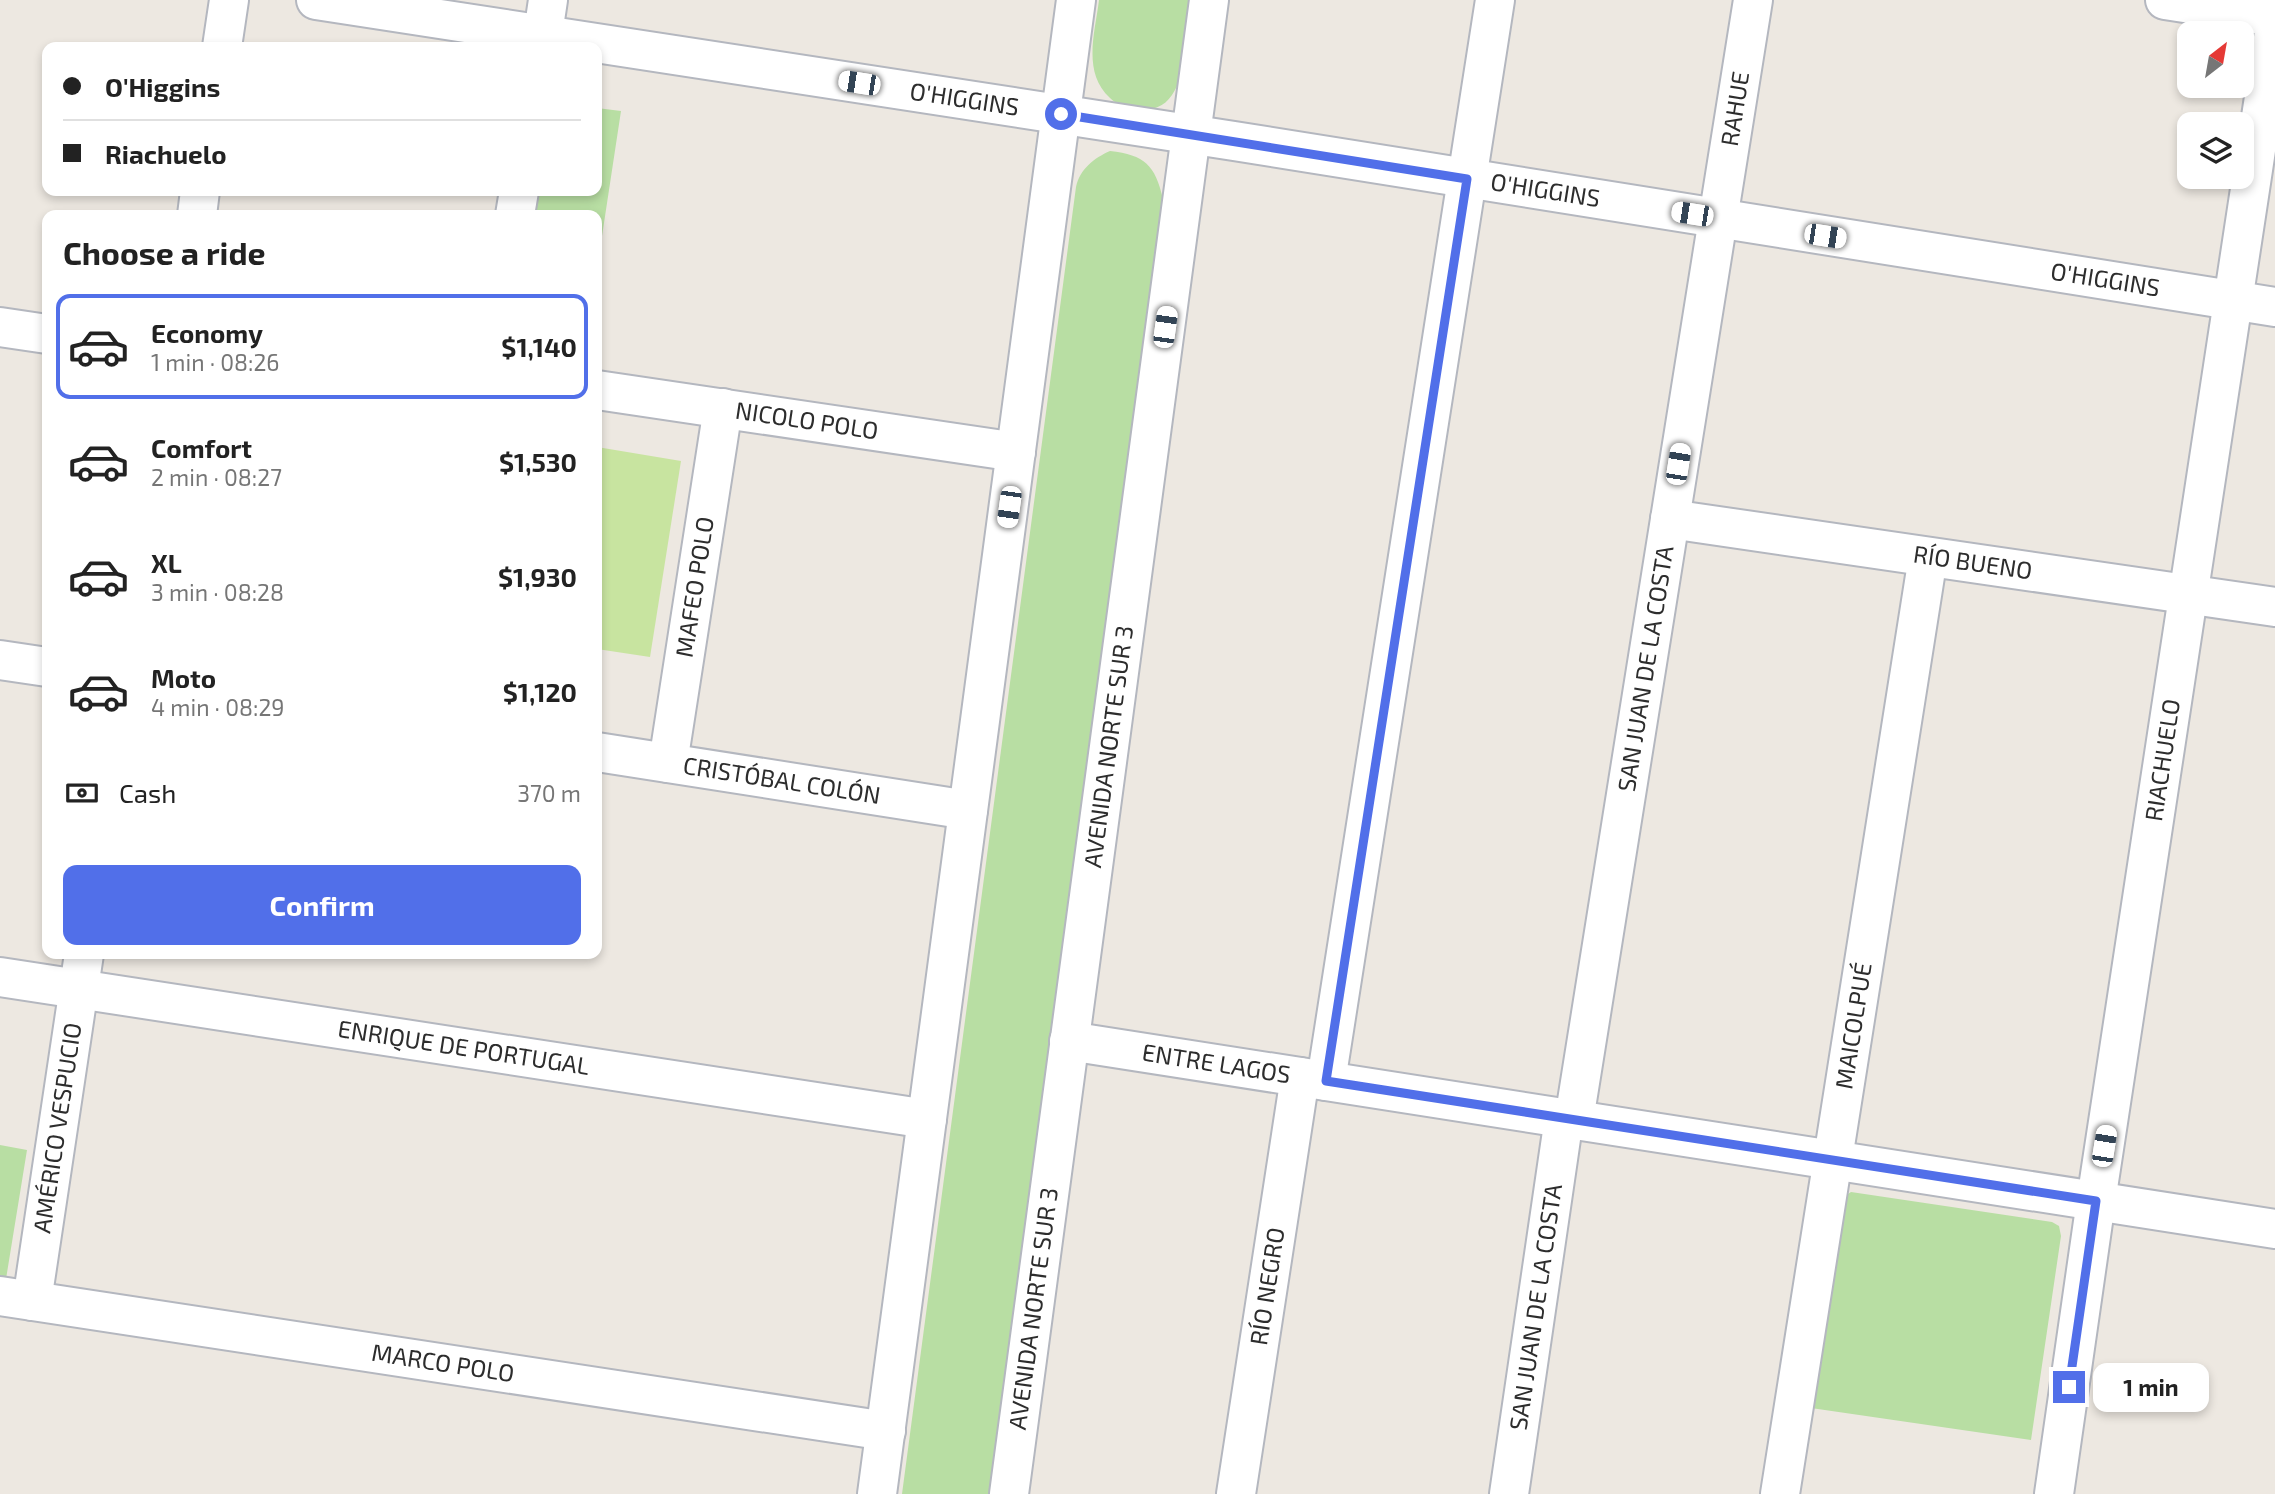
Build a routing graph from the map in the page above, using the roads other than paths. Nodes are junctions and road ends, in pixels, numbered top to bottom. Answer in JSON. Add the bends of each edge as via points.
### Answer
{"nodes":[{"id":1,"x":229,"y":0,"type":"edge"},
{"id":2,"x":316,"y":0,"type":"edge"},
{"id":3,"x":1076,"y":0,"type":"edge"},
{"id":4,"x":1209,"y":0,"type":"edge"},
{"id":5,"x":1495,"y":0,"type":"edge"},
{"id":6,"x":1753,"y":0,"type":"edge"},
{"id":7,"x":2165,"y":0,"type":"edge"},
{"id":8,"x":2275,"y":17,"type":"edge"},
{"id":9,"x":2275,"y":25,"type":"edge"},
{"id":10,"x":544,"y":27,"type":"edge"},
{"id":11,"x":223,"y":42,"type":"edge"},
{"id":12,"x":1061,"y":114,"type":"junction"},
{"id":13,"x":1191,"y":135,"type":"junction"},
{"id":14,"x":1467,"y":179,"type":"junction"},
{"id":15,"x":1717,"y":218,"type":"junction"},
{"id":16,"x":2233,"y":300,"type":"junction"},
{"id":17,"x":2275,"y":307,"type":"edge"},
{"id":18,"x":0,"y":327,"type":"edge"},
{"id":19,"x":42,"y":333,"type":"edge"},
{"id":20,"x":602,"y":391,"type":"edge"},
{"id":21,"x":723,"y":408,"type":"junction"},
{"id":22,"x":1016,"y":452,"type":"junction"},
{"id":23,"x":1670,"y":519,"type":"junction"},
{"id":24,"x":1928,"y":557,"type":"junction"},
{"id":25,"x":2188,"y":595,"type":"junction"},
{"id":26,"x":2275,"y":607,"type":"edge"},
{"id":27,"x":0,"y":660,"type":"edge"},
{"id":28,"x":42,"y":666,"type":"edge"},
{"id":29,"x":602,"y":753,"type":"edge"},
{"id":30,"x":668,"y":763,"type":"junction"},
{"id":31,"x":968,"y":810,"type":"junction"},
{"id":32,"x":82,"y":971,"type":"edge"},
{"id":33,"x":0,"y":977,"type":"edge"},
{"id":34,"x":1069,"y":1041,"type":"junction"},
{"id":35,"x":1313,"y":1079,"type":"junction"},
{"id":36,"x":927,"y":1119,"type":"junction"},
{"id":37,"x":1569,"y":1119,"type":"junction"},
{"id":38,"x":1833,"y":1160,"type":"junction"},
{"id":39,"x":2096,"y":1201,"type":"junction"},
{"id":40,"x":2275,"y":1229,"type":"edge"},
{"id":41,"x":16,"y":1298,"type":"edge"},
{"id":42,"x":886,"y":1431,"type":"junction"},
{"id":43,"x":877,"y":1494,"type":"edge"},
{"id":44,"x":1009,"y":1494,"type":"edge"},
{"id":45,"x":1236,"y":1494,"type":"edge"},
{"id":46,"x":1508,"y":1494,"type":"edge"},
{"id":47,"x":1780,"y":1494,"type":"edge"},
{"id":48,"x":2054,"y":1494,"type":"edge"}],
"edges":[{"from":1,"to":11,"type":"street"},
{"from":2,"to":10,"type":"street","name":"O'HIGGINS"},
{"from":3,"to":12,"type":"street"},
{"from":4,"to":13,"type":"street","name":"AVENIDA NORTE SUR 3"},
{"from":5,"to":14,"type":"street","name":"RÍO NEGRO"},
{"from":6,"to":15,"type":"street","name":"RAHUE"},
{"from":7,"to":8,"type":"street"},
{"from":9,"to":16,"type":"street","name":"RIACHUELO"},
{"from":10,"to":12,"type":"street","name":"O'HIGGINS"},
{"from":12,"to":13,"type":"street","name":"O'HIGGINS"},
{"from":12,"to":22,"type":"street"},
{"from":13,"to":14,"type":"street","name":"O'HIGGINS"},
{"from":13,"to":34,"type":"street","name":"AVENIDA NORTE SUR 3"},
{"from":14,"to":15,"type":"street","name":"O'HIGGINS"},
{"from":14,"to":35,"type":"street","name":"RÍO NEGRO"},
{"from":15,"to":16,"type":"street","name":"O'HIGGINS"},
{"from":15,"to":23,"type":"street","name":"SAN JUAN DE LA COSTA"},
{"from":16,"to":17,"type":"street","name":"O'HIGGINS"},
{"from":16,"to":25,"type":"street","name":"RIACHUELO"},
{"from":18,"to":19,"type":"street"},
{"from":20,"to":21,"type":"street","name":"NICOLO POLO"},
{"from":21,"to":22,"type":"street","name":"NICOLO POLO"},
{"from":21,"to":30,"type":"street","name":"MAFEO POLO"},
{"from":22,"to":31,"type":"street"},
{"from":23,"to":24,"type":"street","name":"RÍO BUENO"},
{"from":23,"to":37,"type":"street","name":"SAN JUAN DE LA COSTA"},
{"from":24,"to":25,"type":"street","name":"RÍO BUENO"},
{"from":24,"to":38,"type":"street","name":"MAICOLPUÉ"},
{"from":25,"to":26,"type":"street","name":"RÍO BUENO"},
{"from":25,"to":39,"type":"street","name":"RIACHUELO"},
{"from":27,"to":28,"type":"street"},
{"from":29,"to":30,"type":"street","name":"CRISTÓBAL COLÓN"},
{"from":30,"to":31,"type":"street","name":"CRISTÓBAL COLÓN"},
{"from":31,"to":36,"type":"street"},
{"from":32,"to":33,"type":"street","name":"ENRIQUE DE PORTUGAL"},
{"from":32,"to":36,"type":"street","name":"ENRIQUE DE PORTUGAL"},
{"from":32,"to":41,"type":"street","name":"AMÉRICO VESPUCIO"},
{"from":34,"to":35,"type":"street","name":"ENTRE LAGOS"},
{"from":34,"to":44,"type":"street","name":"AVENIDA NORTE SUR 3"},
{"from":35,"to":37,"type":"street","name":"ENTRE LAGOS"},
{"from":35,"to":45,"type":"street","name":"RÍO NEGRO"},
{"from":36,"to":42,"type":"street"},
{"from":37,"to":38,"type":"street","name":"ENTRE LAGOS"},
{"from":37,"to":46,"type":"street","name":"SAN JUAN DE LA COSTA"},
{"from":38,"to":39,"type":"street","name":"ENTRE LAGOS"},
{"from":38,"to":47,"type":"street","name":"MAICOLPUÉ"},
{"from":39,"to":40,"type":"street","name":"ENTRE LAGOS"},
{"from":39,"to":48,"type":"street","name":"RIACHUELO"},
{"from":41,"to":42,"type":"street","name":"MARCO POLO"},
{"from":42,"to":43,"type":"street"}]}
